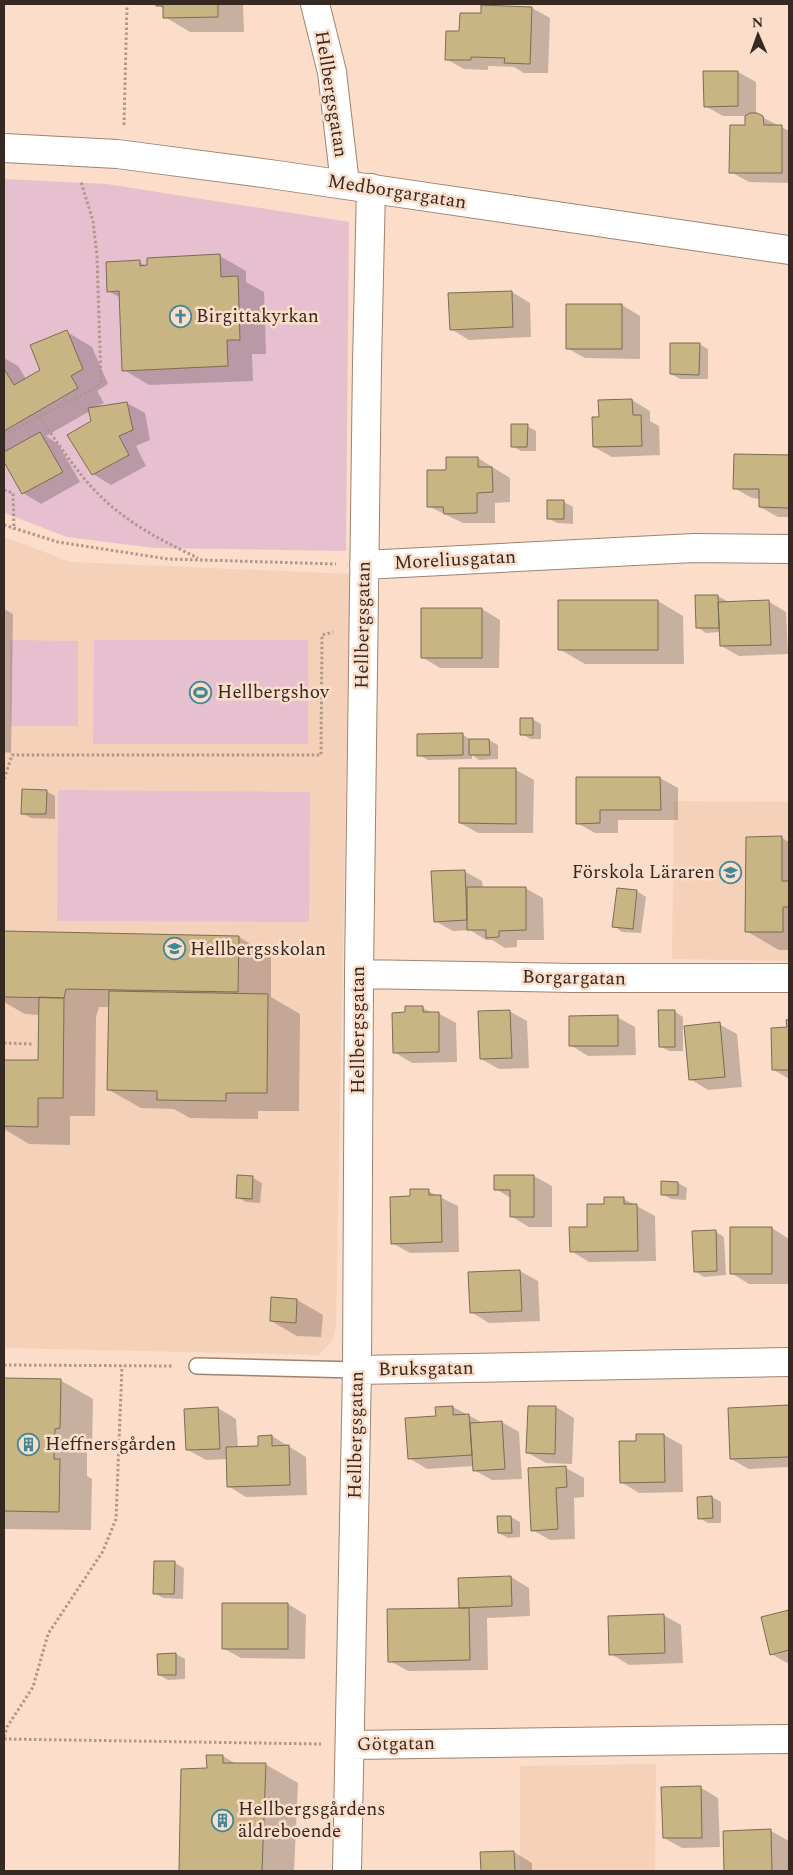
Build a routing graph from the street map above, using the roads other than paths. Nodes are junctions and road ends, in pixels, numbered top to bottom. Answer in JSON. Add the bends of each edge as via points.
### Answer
{"nodes":[{"id":1,"x":315,"y":4,"type":"edge"},
{"id":2,"x":4,"y":148,"type":"edge"},
{"id":3,"x":358,"y":186,"type":"junction"},
{"id":4,"x":789,"y":250,"type":"edge"},
{"id":5,"x":789,"y":549,"type":"edge"},
{"id":6,"x":364,"y":565,"type":"junction"},
{"id":7,"x":359,"y":974,"type":"junction"},
{"id":8,"x":789,"y":978,"type":"edge"},
{"id":9,"x":789,"y":1362,"type":"edge"},
{"id":10,"x":197,"y":1366,"type":"road end"},
{"id":11,"x":357,"y":1370,"type":"junction"},
{"id":12,"x":789,"y":1739,"type":"edge"},
{"id":13,"x":350,"y":1745,"type":"junction"},
{"id":14,"x":347,"y":1871,"type":"edge"}],
"edges":[{"from":1,"to":3,"type":"street","name":"Hellbergsgatan"},
{"from":2,"to":3,"type":"street","name":"Medborgargatan","via":[[117,154]]},
{"from":3,"to":4,"type":"street","name":"Medborgargatan"},
{"from":3,"to":6,"type":"street","name":"Hellbergsgatan"},
{"from":5,"to":6,"type":"street","name":"Moreliusgatan","via":[[694,548]]},
{"from":6,"to":7,"type":"street","name":"Hellbergsgatan"},
{"from":7,"to":8,"type":"street","name":"Borgargatan"},
{"from":7,"to":11,"type":"street","name":"Hellbergsgatan"},
{"from":9,"to":11,"type":"street","name":"Bruksgatan"},
{"from":10,"to":11,"type":"lane","name":"Bruksgatan"},
{"from":11,"to":13,"type":"street","name":"Hellbergsgatan"},
{"from":12,"to":13,"type":"street","name":"Götgatan"},
{"from":13,"to":14,"type":"street","name":"Hellbergsgatan"}]}
